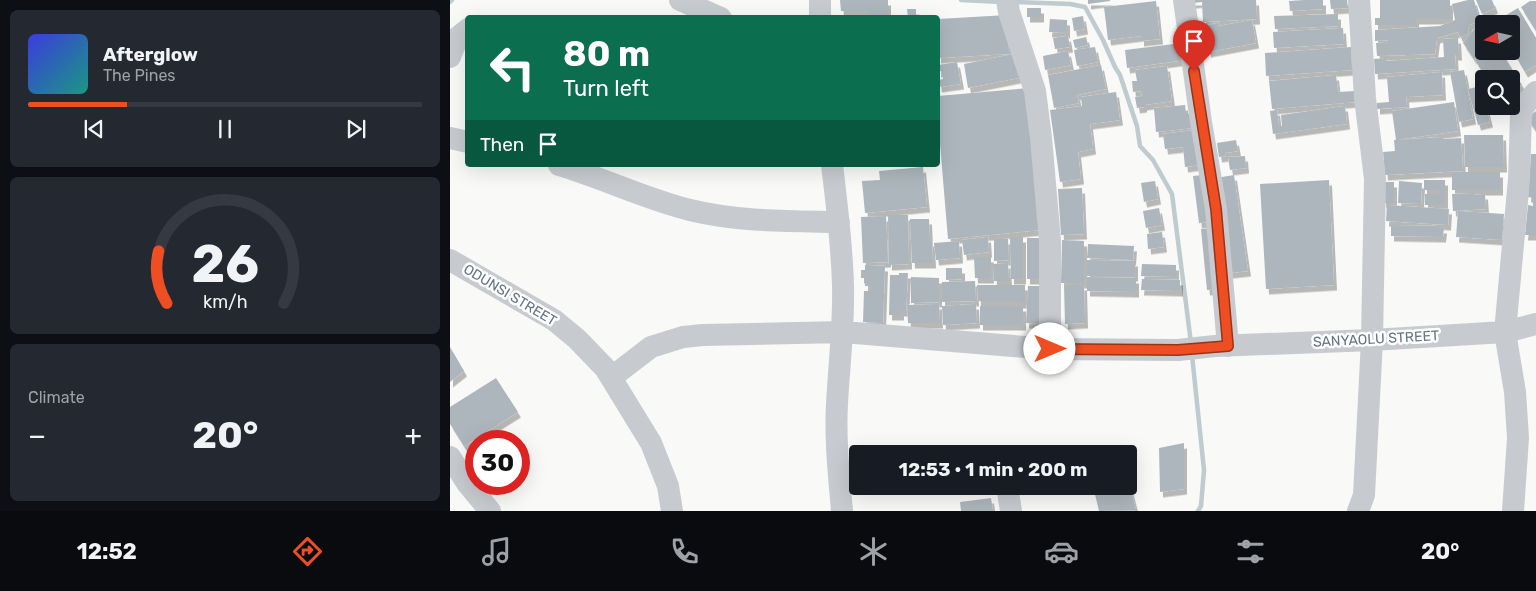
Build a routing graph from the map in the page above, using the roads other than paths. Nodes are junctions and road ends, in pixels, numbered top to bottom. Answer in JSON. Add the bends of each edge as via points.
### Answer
{"nodes":[{"id":1,"x":680,"y":0,"type":"edge"},
{"id":2,"x":820,"y":0,"type":"edge"},
{"id":3,"x":1184,"y":0,"type":"edge"},
{"id":4,"x":1359,"y":0,"type":"edge"},
{"id":5,"x":1008,"y":6,"type":"edge"},
{"id":6,"x":714,"y":15,"type":"edge"},
{"id":7,"x":820,"y":15,"type":"edge"},
{"id":8,"x":465,"y":31,"type":"edge"},
{"id":9,"x":450,"y":57,"type":"edge"},
{"id":10,"x":1536,"y":92,"type":"edge"},
{"id":11,"x":450,"y":138,"type":"edge"},
{"id":12,"x":465,"y":141,"type":"edge"},
{"id":13,"x":565,"y":167,"type":"edge"},
{"id":14,"x":832,"y":167,"type":"edge"},
{"id":15,"x":839,"y":222,"type":"junction"},
{"id":16,"x":450,"y":260,"type":"edge"},
{"id":17,"x":1536,"y":324,"type":"edge"},
{"id":18,"x":843,"y":332,"type":"junction"},
{"id":19,"x":1505,"y":332,"type":"junction"},
{"id":20,"x":1372,"y":340,"type":"junction"},
{"id":21,"x":1221,"y":346,"type":"junction"},
{"id":22,"x":1050,"y":349,"type":"junction"},
{"id":23,"x":612,"y":377,"type":"junction"},
{"id":24,"x":450,"y":457,"type":"edge"},
{"id":25,"x":1009,"y":495,"type":"edge"},
{"id":26,"x":490,"y":511,"type":"edge"},
{"id":27,"x":672,"y":511,"type":"edge"},
{"id":28,"x":842,"y":511,"type":"edge"},
{"id":29,"x":1012,"y":511,"type":"edge"},
{"id":30,"x":1358,"y":511,"type":"edge"},
{"id":31,"x":1513,"y":511,"type":"edge"}],
"edges":[{"from":1,"to":6,"type":"street"},
{"from":2,"to":7,"type":"street"},
{"from":3,"to":21,"type":"street","via":[[1216,209]]},
{"from":4,"to":20,"type":"street","via":[[1374,179]]},
{"from":5,"to":22,"type":"street","via":[[1035,91],[1041,138],[1050,241]]},
{"from":8,"to":9,"type":"street","via":[[458,36]]},
{"from":10,"to":19,"type":"street","via":[[1520,115],[1519,179]]},
{"from":11,"to":12,"type":"street"},
{"from":13,"to":15,"type":"street","via":[[690,210],[740,219]]},
{"from":14,"to":15,"type":"street"},
{"from":15,"to":18,"type":"street"},
{"from":16,"to":23,"type":"street","name":"ODUNSI STREET","via":[[554,320],[577,339]]},
{"from":17,"to":19,"type":"street","name":"SANYAOLU STREET"},
{"from":18,"to":22,"type":"street","name":"SANYAOLU STREET"},
{"from":18,"to":23,"type":"street","name":"SANYAOLU STREET","via":[[683,337],[652,347]]},
{"from":18,"to":28,"type":"street","via":[[836,406]]},
{"from":19,"to":20,"type":"street","name":"SANYAOLU STREET"},
{"from":19,"to":31,"type":"street","via":[[1515,392],[1518,438]]},
{"from":20,"to":21,"type":"street","name":"SANYAOLU STREET"},
{"from":20,"to":30,"type":"street","via":[[1364,495]]},
{"from":21,"to":22,"type":"street","name":"SANYAOLU STREET","via":[[1178,350]]},
{"from":23,"to":27,"type":"street","name":"ODUNSI STREET","via":[[651,442],[668,486]]},
{"from":24,"to":26,"type":"street","via":[[466,484]]},
{"from":25,"to":29,"type":"street"}]}
